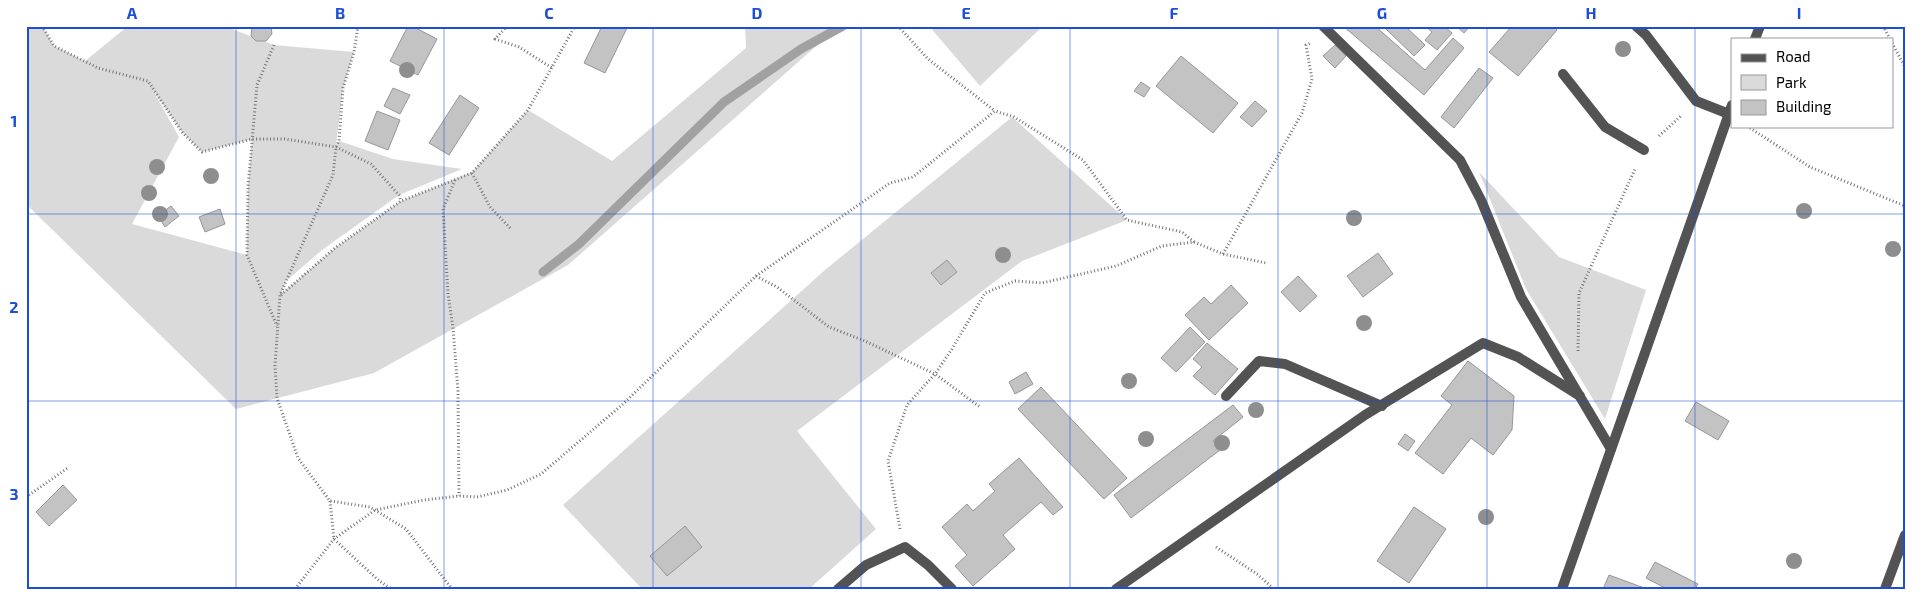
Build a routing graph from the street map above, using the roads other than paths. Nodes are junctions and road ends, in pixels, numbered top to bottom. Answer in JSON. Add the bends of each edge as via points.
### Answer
{"nodes":[{"id":1,"x":1323,"y":26,"type":"edge"},
{"id":2,"x":1636,"y":26,"type":"edge"},
{"id":3,"x":1760,"y":26,"type":"edge"},
{"id":4,"x":1756,"y":38,"type":"edge"},
{"id":5,"x":1563,"y":74,"type":"dead end"},
{"id":6,"x":1731,"y":110,"type":"edge"},
{"id":7,"x":1644,"y":150,"type":"road end"},
{"id":8,"x":1226,"y":396,"type":"dead end"},
{"id":9,"x":1580,"y":396,"type":"junction"},
{"id":10,"x":1382,"y":406,"type":"junction"},
{"id":11,"x":1611,"y":449,"type":"junction"},
{"id":12,"x":1905,"y":535,"type":"edge"},
{"id":13,"x":838,"y":589,"type":"edge"},
{"id":14,"x":952,"y":589,"type":"edge"},
{"id":15,"x":1116,"y":589,"type":"edge"},
{"id":16,"x":1562,"y":589,"type":"edge"},
{"id":17,"x":1885,"y":589,"type":"edge"}],
"edges":[{"from":1,"to":9,"type":"street","via":[[1460,160],[1481,200],[1521,297]]},
{"from":2,"to":6,"type":"street","via":[[1696,101]]},
{"from":3,"to":4,"type":"street"},
{"from":5,"to":7,"type":"street","via":[[1604,127]]},
{"from":6,"to":11,"type":"street"},
{"from":8,"to":10,"type":"street","via":[[1259,360],[1285,364]]},
{"from":9,"to":10,"type":"street","via":[[1518,357],[1483,343]]},
{"from":9,"to":11,"type":"street"},
{"from":10,"to":15,"type":"street"},
{"from":11,"to":16,"type":"street"},
{"from":12,"to":17,"type":"street"},
{"from":13,"to":14,"type":"street","via":[[866,565],[905,546]]}]}
